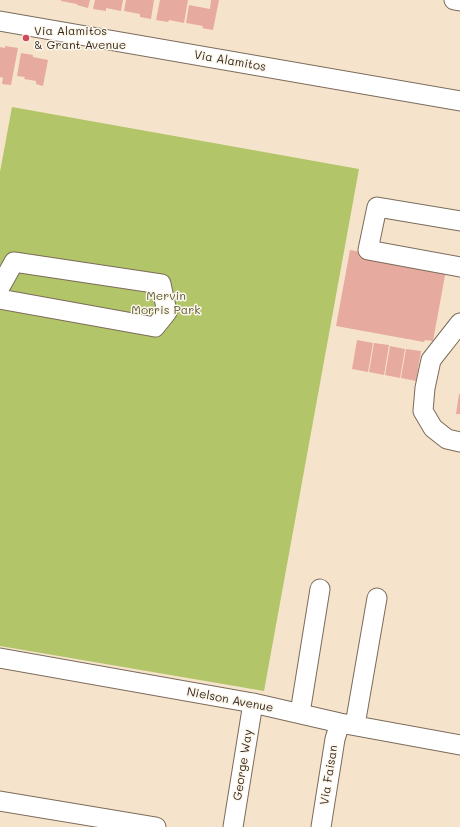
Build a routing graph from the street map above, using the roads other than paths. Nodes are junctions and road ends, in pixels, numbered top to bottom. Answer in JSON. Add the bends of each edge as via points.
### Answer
{"nodes":[{"id":1,"x":454,"y":0,"type":"edge"},
{"id":2,"x":460,"y":1,"type":"edge"},
{"id":3,"x":0,"y":21,"type":"edge"},
{"id":4,"x":460,"y":101,"type":"edge"},
{"id":5,"x":460,"y":221,"type":"edge"},
{"id":6,"x":460,"y":267,"type":"edge"},
{"id":7,"x":0,"y":287,"type":"edge"},
{"id":8,"x":0,"y":299,"type":"edge"},
{"id":9,"x":460,"y":323,"type":"edge"},
{"id":10,"x":460,"y":442,"type":"edge"},
{"id":11,"x":320,"y":589,"type":"dead end"},
{"id":12,"x":377,"y":598,"type":"dead end"},
{"id":13,"x":0,"y":658,"type":"edge"},
{"id":14,"x":253,"y":703,"type":"junction"},
{"id":15,"x":300,"y":714,"type":"junction"},
{"id":16,"x":347,"y":724,"type":"junction"},
{"id":17,"x":460,"y":745,"type":"edge"},
{"id":18,"x":0,"y":802,"type":"edge"},
{"id":19,"x":156,"y":827,"type":"edge"},
{"id":20,"x":233,"y":827,"type":"edge"},
{"id":21,"x":321,"y":827,"type":"edge"}],
"edges":[{"from":1,"to":2,"type":"street"},
{"from":3,"to":4,"type":"street","name":"Via Alamitos"},
{"from":5,"to":6,"type":"street","via":[[376,208],[368,250]]},
{"from":7,"to":8,"type":"street","via":[[14,262],[161,284],[167,312],[155,327]]},
{"from":9,"to":10,"type":"street","via":[[431,360],[425,388],[424,411],[432,428],[447,439]]},
{"from":11,"to":15,"type":"street"},
{"from":12,"to":16,"type":"street","name":"Via Faisan"},
{"from":13,"to":14,"type":"street","name":"Nielson Avenue"},
{"from":14,"to":15,"type":"street","name":"Nielson Avenue"},
{"from":14,"to":20,"type":"street","name":"George Way"},
{"from":15,"to":16,"type":"street","name":"Nielson Avenue"},
{"from":16,"to":17,"type":"street","name":"Nielson Avenue"},
{"from":16,"to":21,"type":"street","name":"Via Faisan","via":[[335,739]]},
{"from":18,"to":19,"type":"street"}]}
